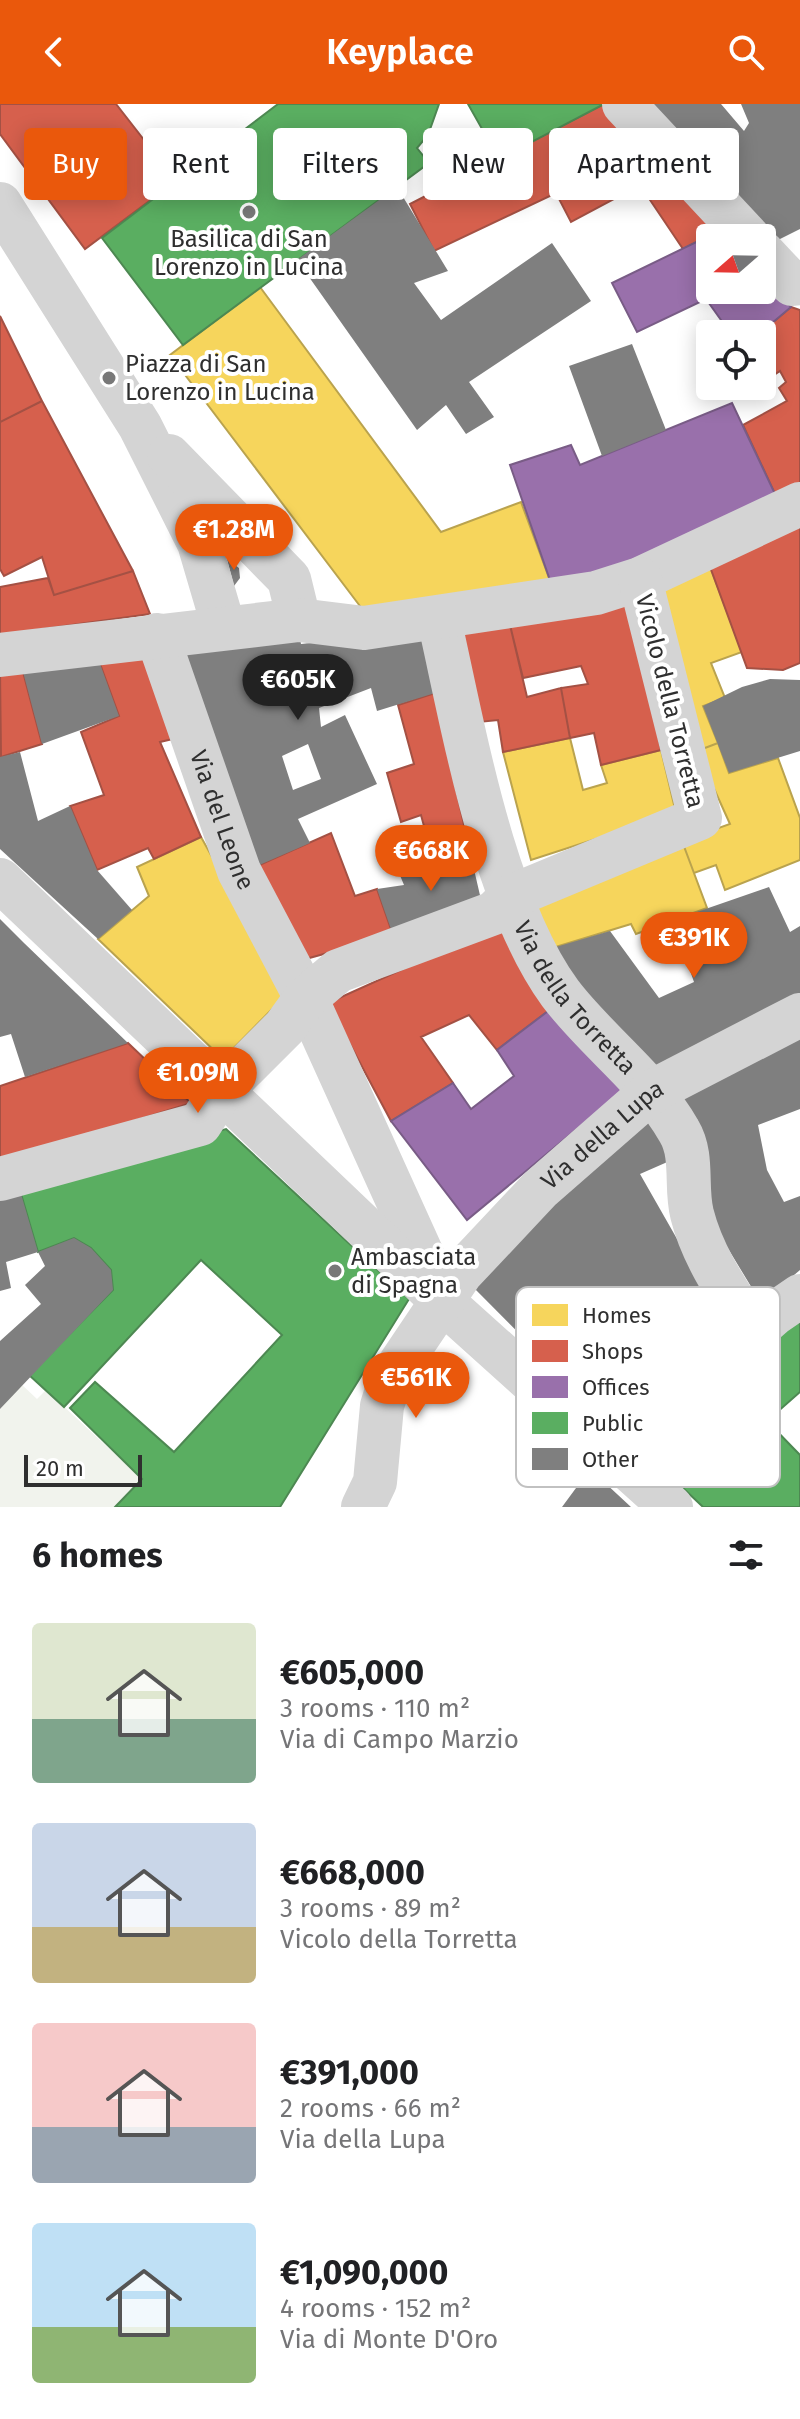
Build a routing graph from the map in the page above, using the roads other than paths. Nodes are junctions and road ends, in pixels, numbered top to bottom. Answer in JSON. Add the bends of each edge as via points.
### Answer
{"nodes":[{"id":1,"x":624,"y":104,"type":"edge"},
{"id":2,"x":0,"y":204,"type":"edge"},
{"id":3,"x":736,"y":224,"type":"edge"},
{"id":4,"x":776,"y":267,"type":"edge"},
{"id":5,"x":800,"y":283,"type":"edge"},
{"id":6,"x":140,"y":426,"type":"junction"},
{"id":7,"x":800,"y":504,"type":"edge"},
{"id":8,"x":640,"y":579,"type":"junction"},
{"id":9,"x":439,"y":619,"type":"junction"},
{"id":10,"x":299,"y":620,"type":"junction"},
{"id":11,"x":224,"y":628,"type":"junction"},
{"id":12,"x":157,"y":635,"type":"junction"},
{"id":13,"x":0,"y":655,"type":"edge"},
{"id":14,"x":0,"y":880,"type":"edge"},
{"id":15,"x":510,"y":897,"type":"junction"},
{"id":16,"x":306,"y":998,"type":"junction"},
{"id":17,"x":800,"y":1015,"type":"edge"},
{"id":18,"x":222,"y":1090,"type":"junction"},
{"id":19,"x":651,"y":1092,"type":"junction"},
{"id":20,"x":0,"y":1179,"type":"edge"},
{"id":21,"x":724,"y":1287,"type":"edge"},
{"id":22,"x":800,"y":1296,"type":"edge"},
{"id":23,"x":443,"y":1302,"type":"junction"},
{"id":24,"x":780,"y":1312,"type":"edge"},
{"id":25,"x":516,"y":1368,"type":"edge"},
{"id":26,"x":648,"y":1487,"type":"edge"},
{"id":27,"x":363,"y":1507,"type":"edge"},
{"id":28,"x":671,"y":1507,"type":"edge"}],
"edges":[{"from":1,"to":3,"type":"street"},
{"from":2,"to":6,"type":"street"},
{"from":4,"to":5,"type":"street","via":[[792,284]]},
{"from":6,"to":10,"type":"street","via":[[289,579]]},
{"from":6,"to":11,"type":"street","via":[[199,543]]},
{"from":7,"to":8,"type":"street"},
{"from":8,"to":9,"type":"street","via":[[596,593]]},
{"from":8,"to":15,"type":"street","name":"Vicolo della Torretta","via":[[700,818]]},
{"from":9,"to":10,"type":"street","via":[[364,628]]},
{"from":9,"to":15,"type":"street","name":"Via della Torretta"},
{"from":10,"to":11,"type":"street"},
{"from":11,"to":12,"type":"street"},
{"from":12,"to":13,"type":"street"},
{"from":12,"to":16,"type":"street","name":"Via del Leone","via":[[239,871]]},
{"from":14,"to":18,"type":"street"},
{"from":15,"to":16,"type":"street","name":"Vicolo della Torretta","via":[[494,913],[338,971]]},
{"from":15,"to":19,"type":"street","name":"Via della Torretta","via":[[560,992]]},
{"from":16,"to":18,"type":"street","name":"Vicolo della Torretta","via":[[285,1027]]},
{"from":16,"to":23,"type":"street","name":"Via del Leone"},
{"from":17,"to":19,"type":"street","name":"Via della Lupa"},
{"from":18,"to":20,"type":"street","name":"Vicolo della Torretta","via":[[200,1124]]},
{"from":18,"to":23,"type":"street"},
{"from":19,"to":21,"type":"street","name":"Via della Torretta","via":[[680,1132],[689,1162],[692,1213]]},
{"from":19,"to":23,"type":"street","name":"Via della Lupa","via":[[540,1189],[461,1273]]},
{"from":22,"to":24,"type":"street"},
{"from":23,"to":25,"type":"street"},
{"from":23,"to":27,"type":"street","name":"Via della Lupa","via":[[391,1377],[382,1406],[375,1482]]},
{"from":26,"to":28,"type":"street"}]}
